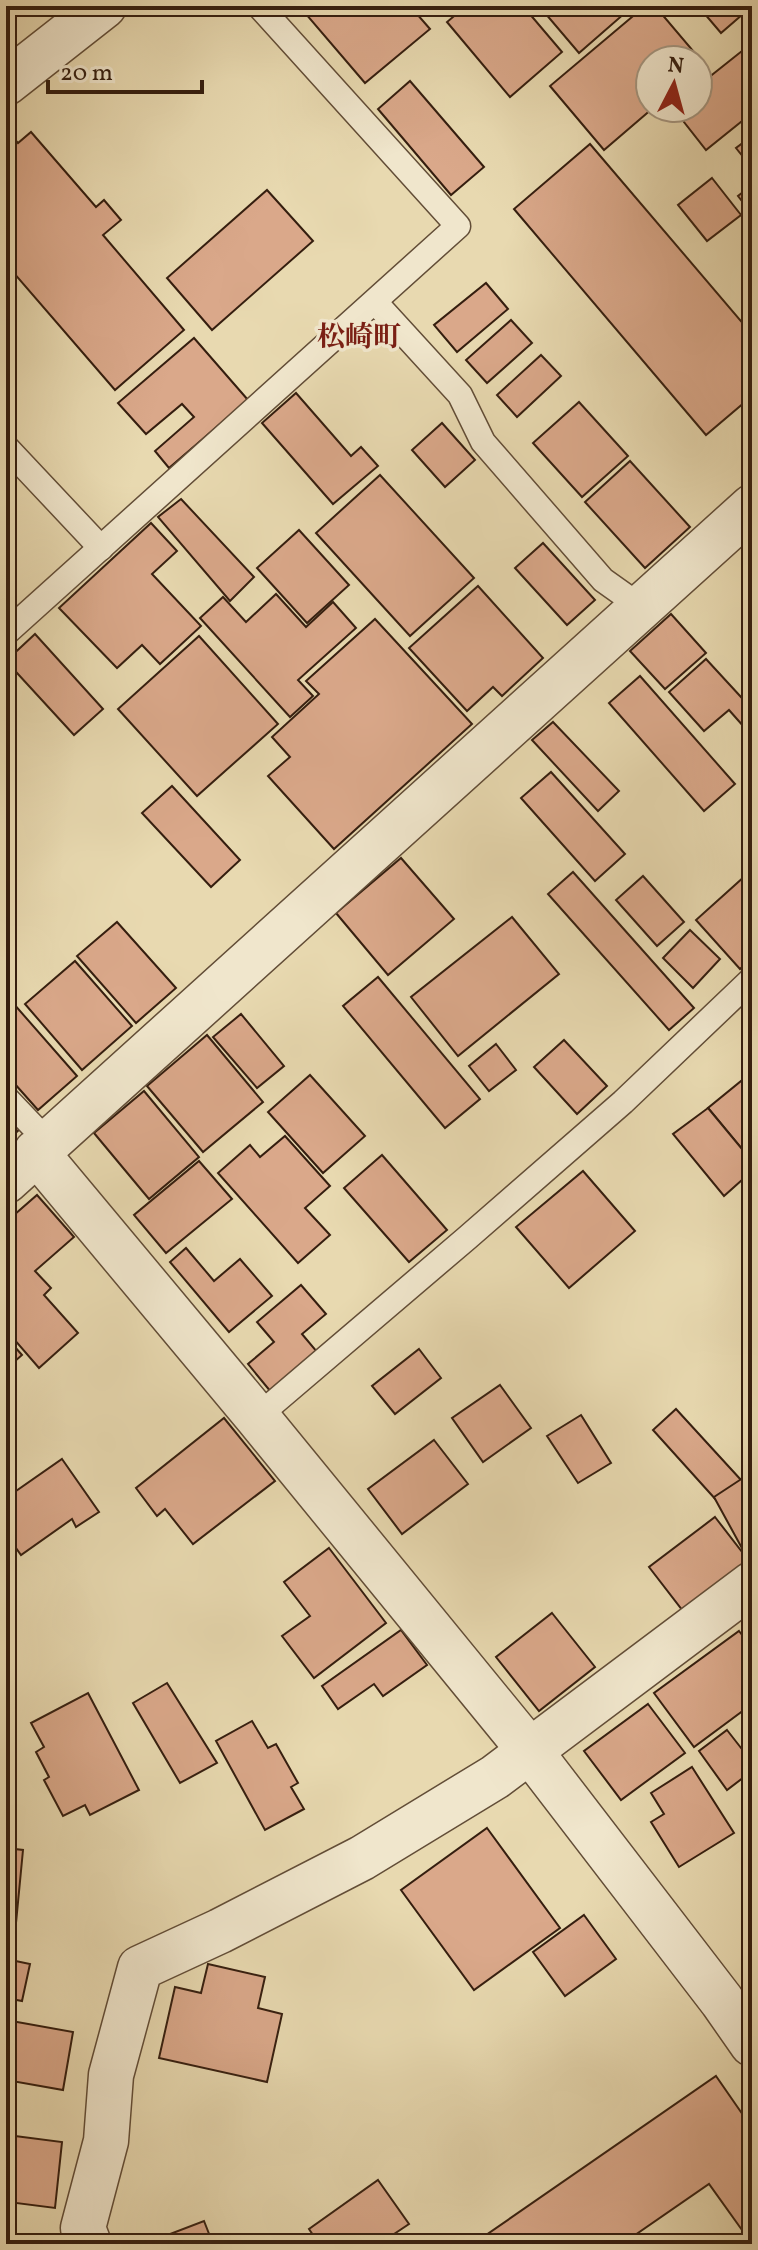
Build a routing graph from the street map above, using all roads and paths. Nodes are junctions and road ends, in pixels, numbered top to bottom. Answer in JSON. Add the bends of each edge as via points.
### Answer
{"nodes":[{"id":1,"x":104,"y":6,"type":"edge"},
{"id":2,"x":259,"y":6,"type":"edge"},
{"id":3,"x":6,"y":83,"type":"edge"},
{"id":4,"x":375,"y":302,"type":"junction"},
{"id":5,"x":6,"y":447,"type":"edge"},
{"id":6,"x":752,"y":507,"type":"edge"},
{"id":7,"x":101,"y":548,"type":"junction"},
{"id":8,"x":641,"y":607,"type":"junction"},
{"id":9,"x":6,"y":633,"type":"edge"},
{"id":10,"x":752,"y":979,"type":"edge"},
{"id":11,"x":6,"y":1098,"type":"edge"},
{"id":12,"x":30,"y":1158,"type":"edge"},
{"id":13,"x":257,"y":1417,"type":"junction"},
{"id":14,"x":752,"y":1584,"type":"edge"},
{"id":15,"x":530,"y":1751,"type":"junction"},
{"id":16,"x":752,"y":2044,"type":"edge"},
{"id":17,"x":89,"y":2244,"type":"edge"}],
"edges":[{"from":1,"to":3,"type":"street"},
{"from":2,"to":4,"type":"lane","via":[[458,226]]},
{"from":4,"to":7,"type":"lane"},
{"from":4,"to":8,"type":"lane","via":[[460,395],[483,442],[603,580]]},
{"from":5,"to":7,"type":"lane"},
{"from":6,"to":8,"type":"street"},
{"from":7,"to":9,"type":"lane"},
{"from":8,"to":12,"type":"street"},
{"from":10,"to":13,"type":"lane","via":[[623,1102]]},
{"from":11,"to":12,"type":"lane"},
{"from":12,"to":13,"type":"street"},
{"from":13,"to":15,"type":"street"},
{"from":14,"to":15,"type":"street"},
{"from":15,"to":16,"type":"street"},
{"from":15,"to":17,"type":"street","via":[[362,1858],[140,1968],[111,2075],[106,2141],[83,2228]]}]}
